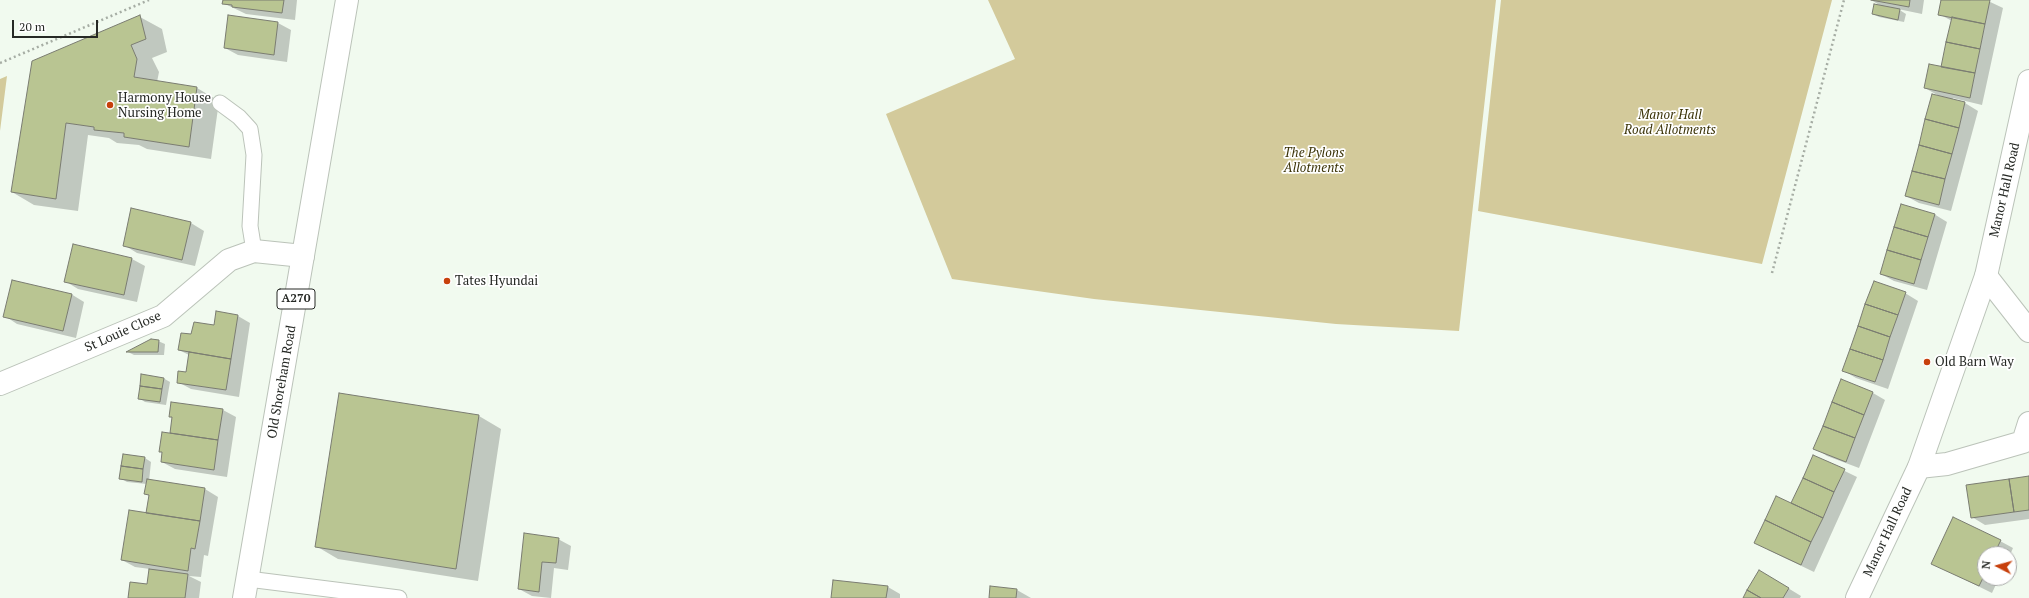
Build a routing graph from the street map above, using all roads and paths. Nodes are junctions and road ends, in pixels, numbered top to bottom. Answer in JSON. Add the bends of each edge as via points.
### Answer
{"nodes":[{"id":1,"x":149,"y":0,"type":"edge"},
{"id":2,"x":347,"y":0,"type":"edge"},
{"id":3,"x":1844,"y":0,"type":"edge"},
{"id":4,"x":0,"y":63,"type":"edge"},
{"id":5,"x":2029,"y":81,"type":"edge"},
{"id":6,"x":220,"y":103,"type":"dead end"},
{"id":7,"x":254,"y":251,"type":"junction"},
{"id":8,"x":303,"y":256,"type":"junction"},
{"id":9,"x":1772,"y":273,"type":"dead end"},
{"id":10,"x":1986,"y":276,"type":"junction"},
{"id":11,"x":2029,"y":331,"type":"edge"},
{"id":12,"x":0,"y":384,"type":"edge"},
{"id":13,"x":2029,"y":423,"type":"edge"},
{"id":14,"x":1919,"y":467,"type":"junction"},
{"id":15,"x":246,"y":588,"type":"edge"},
{"id":16,"x":1860,"y":597,"type":"edge"},
{"id":17,"x":400,"y":598,"type":"edge"}],
"edges":[{"from":1,"to":4,"type":"path"},
{"from":2,"to":8,"type":"street","name":"Old Shoreham Road","number":"A270"},
{"from":3,"to":9,"type":"path"},
{"from":5,"to":10,"type":"street","name":"Manor Hall Road"},
{"from":6,"to":7,"type":"lane","via":[[250,128],[254,155],[250,219]]},
{"from":7,"to":8,"type":"street","name":"St Louie Close"},
{"from":7,"to":12,"type":"street","name":"St Louie Close","via":[[229,260],[163,316]]},
{"from":8,"to":15,"type":"street","name":"Old Shoreham Road","number":"A270"},
{"from":10,"to":11,"type":"street"},
{"from":10,"to":14,"type":"street","name":"Manor Hall Road"},
{"from":13,"to":14,"type":"street","via":[[2023,442],[1947,464]]},
{"from":14,"to":16,"type":"street","name":"Manor Hall Road"},
{"from":15,"to":17,"type":"lane"}]}
